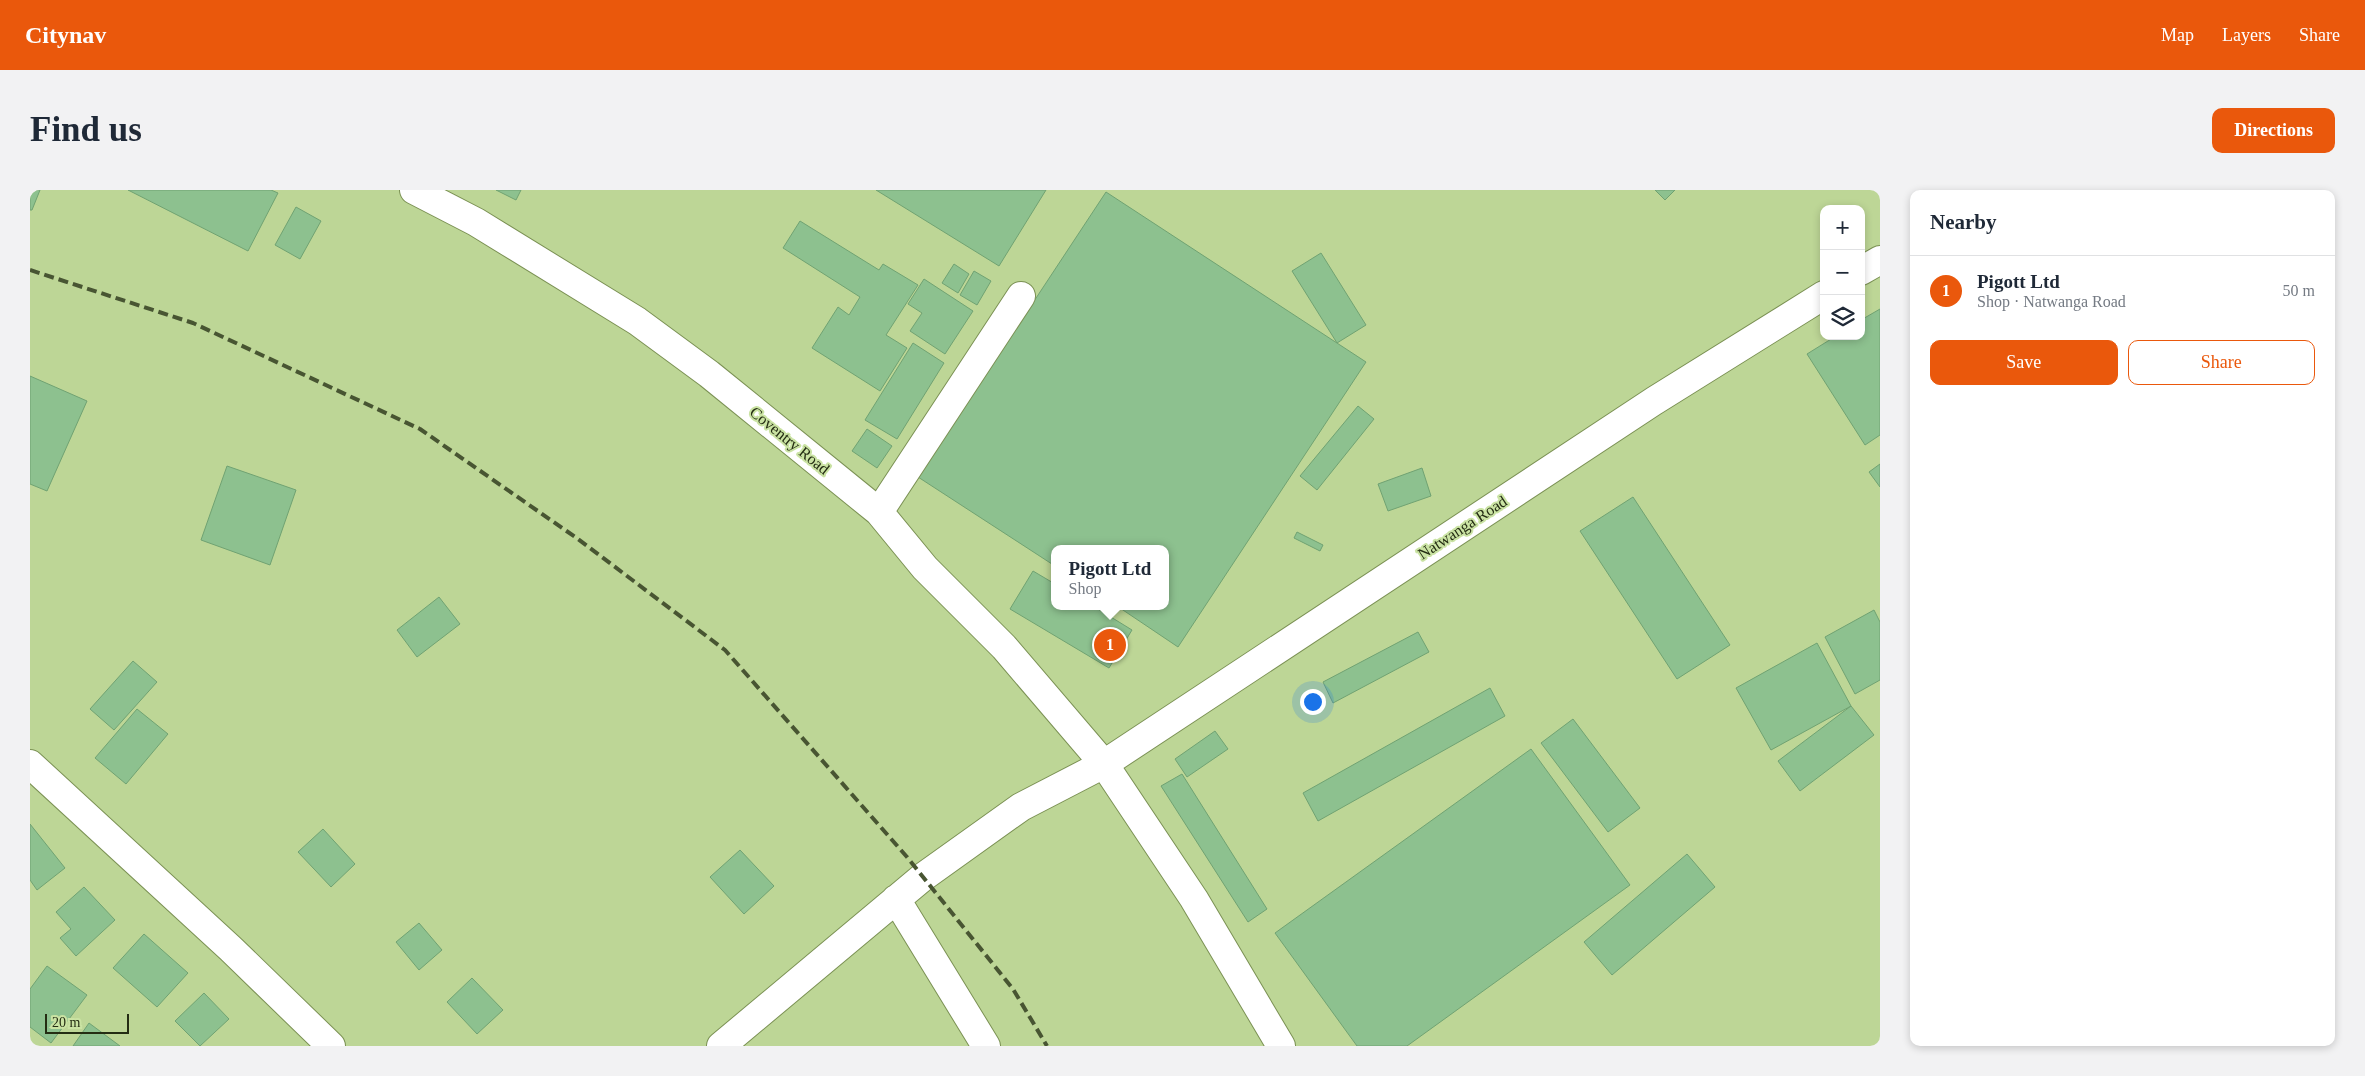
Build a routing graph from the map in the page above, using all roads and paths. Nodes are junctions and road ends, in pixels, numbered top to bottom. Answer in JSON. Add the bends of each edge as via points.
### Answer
{"nodes":[{"id":1,"x":414,"y":190,"type":"edge"},
{"id":2,"x":1880,"y":260,"type":"edge"},
{"id":3,"x":1865,"y":269,"type":"edge"},
{"id":4,"x":1021,"y":296,"type":"dead end"},
{"id":5,"x":1820,"y":297,"type":"edge"},
{"id":6,"x":878,"y":512,"type":"junction"},
{"id":7,"x":30,"y":764,"type":"edge"},
{"id":8,"x":1104,"y":764,"type":"junction"},
{"id":9,"x":896,"y":899,"type":"junction"},
{"id":10,"x":331,"y":1046,"type":"edge"},
{"id":11,"x":721,"y":1046,"type":"edge"},
{"id":12,"x":986,"y":1046,"type":"edge"},
{"id":13,"x":1281,"y":1046,"type":"edge"}],
"edges":[{"from":1,"to":6,"type":"street","name":"Coventry Road","via":[[476,222],[637,321],[709,374]]},
{"from":2,"to":3,"type":"street"},
{"from":4,"to":6,"type":"street"},
{"from":5,"to":8,"type":"street","name":"Natwanga Road","via":[[1654,401]]},
{"from":6,"to":8,"type":"street","name":"Coventry Road","via":[[926,568],[1004,648]]},
{"from":7,"to":10,"type":"street"},
{"from":8,"to":9,"type":"street","name":"Natwanga Road","via":[[1021,807]]},
{"from":8,"to":13,"type":"street","name":"Coventry Road","via":[[1194,899]]},
{"from":9,"to":11,"type":"street","name":"Natwanga Road"},
{"from":9,"to":12,"type":"street"}]}
